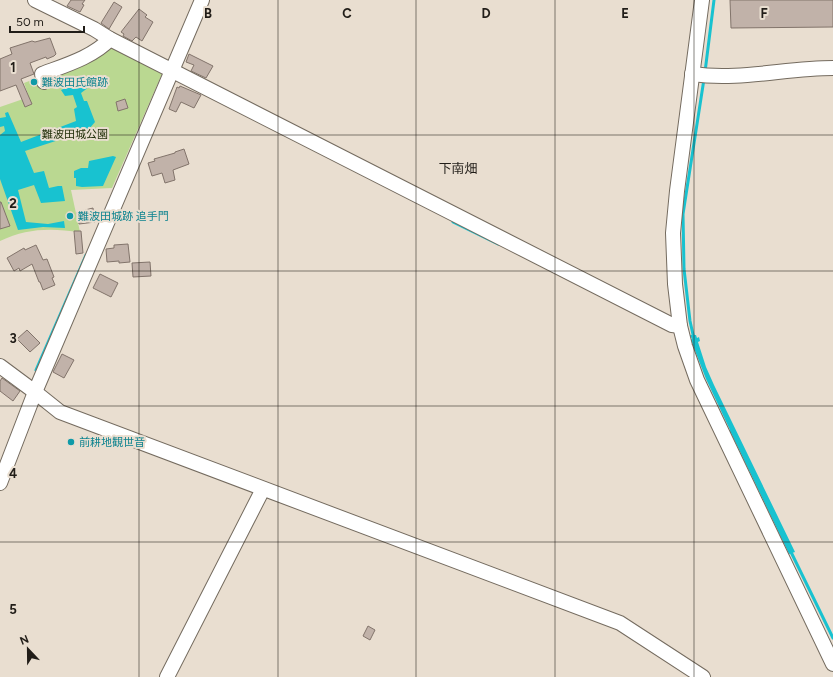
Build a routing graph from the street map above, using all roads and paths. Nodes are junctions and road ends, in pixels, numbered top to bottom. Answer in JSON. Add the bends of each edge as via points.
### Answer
{"nodes":[{"id":1,"x":35,"y":0,"type":"edge"},
{"id":2,"x":202,"y":0,"type":"edge"},
{"id":3,"x":702,"y":0,"type":"edge"},
{"id":4,"x":110,"y":39,"type":"junction"},
{"id":5,"x":833,"y":68,"type":"edge"},
{"id":6,"x":172,"y":69,"type":"junction"},
{"id":7,"x":695,"y":75,"type":"junction"},
{"id":8,"x":44,"y":82,"type":"dead end"},
{"id":9,"x":680,"y":326,"type":"junction"},
{"id":10,"x":0,"y":366,"type":"edge"},
{"id":11,"x":35,"y":392,"type":"junction"},
{"id":12,"x":1,"y":477,"type":"edge"},
{"id":13,"x":263,"y":490,"type":"junction"},
{"id":14,"x":833,"y":664,"type":"edge"},
{"id":15,"x":167,"y":677,"type":"edge"},
{"id":16,"x":703,"y":677,"type":"edge"}],
"edges":[{"from":1,"to":4,"type":"street"},
{"from":2,"to":6,"type":"street"},
{"from":3,"to":7,"type":"street"},
{"from":4,"to":6,"type":"street"},
{"from":4,"to":8,"type":"street","via":[[102,48],[42,74]]},
{"from":5,"to":7,"type":"street","via":[[711,77]]},
{"from":6,"to":9,"type":"street","via":[[672,325]]},
{"from":6,"to":11,"type":"street"},
{"from":7,"to":9,"type":"street","via":[[673,226],[675,284]]},
{"from":9,"to":14,"type":"street","via":[[698,380]]},
{"from":10,"to":11,"type":"street"},
{"from":11,"to":12,"type":"street"},
{"from":11,"to":13,"type":"street","via":[[60,412]]},
{"from":13,"to":15,"type":"street"},
{"from":13,"to":16,"type":"street","via":[[620,623]]}]}
